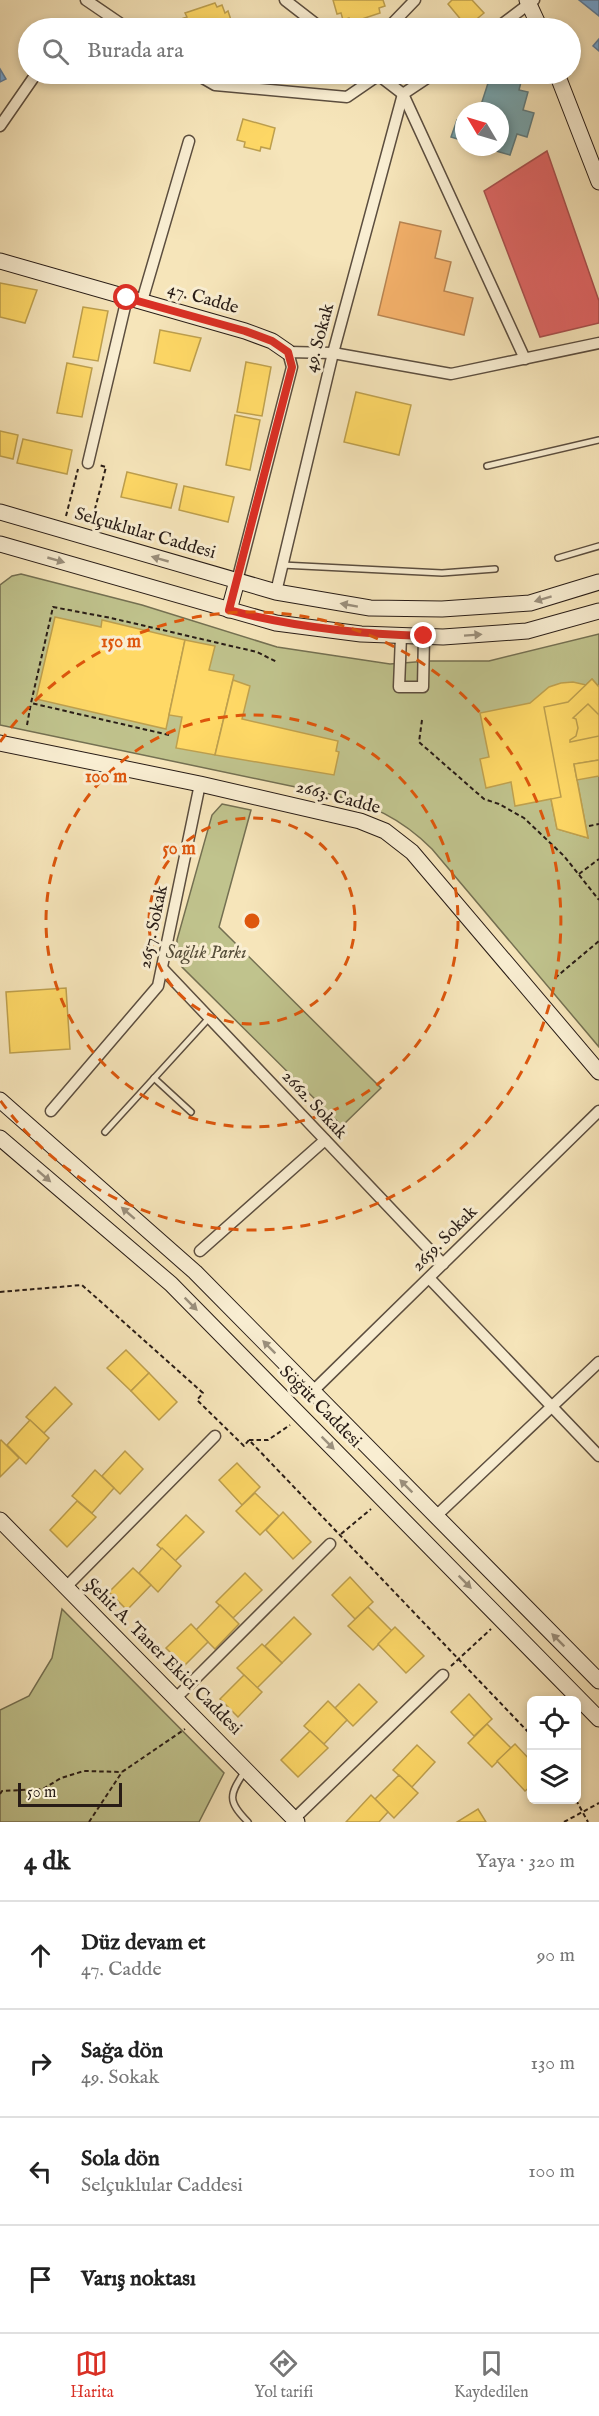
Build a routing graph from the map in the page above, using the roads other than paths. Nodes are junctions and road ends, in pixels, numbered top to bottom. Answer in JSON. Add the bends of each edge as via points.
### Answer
{"nodes":[{"id":1,"x":86,"y":0,"type":"edge"},
{"id":2,"x":285,"y":0,"type":"edge"},
{"id":3,"x":415,"y":0,"type":"edge"},
{"id":4,"x":530,"y":2,"type":"edge"},
{"id":5,"x":112,"y":18,"type":"edge"},
{"id":6,"x":308,"y":18,"type":"edge"},
{"id":7,"x":398,"y":18,"type":"edge"},
{"id":8,"x":510,"y":18,"type":"edge"},
{"id":9,"x":536,"y":18,"type":"edge"},
{"id":10,"x":29,"y":84,"type":"edge"},
{"id":11,"x":212,"y":84,"type":"edge"},
{"id":12,"x":365,"y":84,"type":"edge"},
{"id":13,"x":390,"y":84,"type":"edge"},
{"id":14,"x":418,"y":84,"type":"edge"},
{"id":15,"x":561,"y":84,"type":"edge"},
{"id":16,"x":403,"y":94,"type":"junction"},
{"id":17,"x":0,"y":126,"type":"edge"},
{"id":18,"x":189,"y":141,"type":"dead end"},
{"id":19,"x":599,"y":182,"type":"edge"},
{"id":20,"x":0,"y":261,"type":"edge"},
{"id":21,"x":134,"y":300,"type":"junction"},
{"id":22,"x":599,"y":343,"type":"edge"},
{"id":23,"x":288,"y":352,"type":"junction"},
{"id":24,"x":333,"y":353,"type":"junction"},
{"id":25,"x":525,"y":359,"type":"junction"},
{"id":26,"x":599,"y":440,"type":"edge"},
{"id":27,"x":88,"y":463,"type":"road end"},
{"id":28,"x":486,"y":466,"type":"dead end"},
{"id":29,"x":0,"y":512,"type":"edge"},
{"id":30,"x":0,"y":544,"type":"edge"},
{"id":31,"x":599,"y":546,"type":"edge"},
{"id":32,"x":558,"y":558,"type":"dead end"},
{"id":33,"x":282,"y":565,"type":"junction"},
{"id":34,"x":495,"y":569,"type":"dead end"},
{"id":35,"x":237,"y":581,"type":"junction"},
{"id":36,"x":599,"y":582,"type":"edge"},
{"id":37,"x":276,"y":592,"type":"junction"},
{"id":38,"x":229,"y":610,"type":"junction"},
{"id":39,"x":599,"y":611,"type":"edge"},
{"id":40,"x":401,"y":636,"type":"junction"},
{"id":41,"x":424,"y":636,"type":"junction"},
{"id":42,"x":0,"y":743,"type":"edge"},
{"id":43,"x":200,"y":784,"type":"junction"},
{"id":44,"x":162,"y":968,"type":"junction"},
{"id":45,"x":209,"y":1017,"type":"junction"},
{"id":46,"x":599,"y":1072,"type":"edge"},
{"id":47,"x":154,"y":1078,"type":"junction"},
{"id":48,"x":0,"y":1100,"type":"edge"},
{"id":49,"x":51,"y":1111,"type":"dead end"},
{"id":50,"x":599,"y":1111,"type":"edge"},
{"id":51,"x":191,"y":1112,"type":"dead end"},
{"id":52,"x":105,"y":1132,"type":"dead end"},
{"id":53,"x":0,"y":1137,"type":"edge"},
{"id":54,"x":326,"y":1140,"type":"junction"},
{"id":55,"x":200,"y":1251,"type":"dead end"},
{"id":56,"x":442,"y":1264,"type":"junction"},
{"id":57,"x":429,"y":1278,"type":"junction"},
{"id":58,"x":599,"y":1362,"type":"edge"},
{"id":59,"x":313,"y":1391,"type":"junction"},
{"id":60,"x":552,"y":1407,"type":"junction"},
{"id":61,"x":215,"y":1436,"type":"dead end"},
{"id":62,"x":599,"y":1456,"type":"edge"},
{"id":63,"x":436,"y":1516,"type":"junction"},
{"id":64,"x":0,"y":1520,"type":"edge"},
{"id":65,"x":330,"y":1544,"type":"road end"},
{"id":66,"x":66,"y":1587,"type":"junction"},
{"id":67,"x":443,"y":1675,"type":"road end"},
{"id":68,"x":599,"y":1681,"type":"edge"},
{"id":69,"x":176,"y":1698,"type":"junction"},
{"id":70,"x":599,"y":1719,"type":"edge"},
{"id":71,"x":246,"y":1769,"type":"junction"},
{"id":72,"x":296,"y":1820,"type":"edge"},
{"id":73,"x":248,"y":1822,"type":"edge"}],
"edges":[{"from":1,"to":5,"type":"street"},
{"from":2,"to":6,"type":"street"},
{"from":3,"to":7,"type":"street"},
{"from":4,"to":8,"type":"street"},
{"from":4,"to":9,"type":"main road"},
{"from":10,"to":17,"type":"street"},
{"from":11,"to":12,"type":"street","via":[[347,97]]},
{"from":13,"to":16,"type":"street"},
{"from":14,"to":16,"type":"street"},
{"from":15,"to":19,"type":"main road"},
{"from":16,"to":24,"type":"street","name":"49. Sokak"},
{"from":16,"to":25,"type":"street"},
{"from":18,"to":21,"type":"street"},
{"from":20,"to":21,"type":"main road","name":"47. Cadde"},
{"from":21,"to":23,"type":"main road","name":"47. Cadde","via":[[245,331]]},
{"from":21,"to":27,"type":"street"},
{"from":22,"to":25,"type":"street"},
{"from":23,"to":24,"type":"street"},
{"from":23,"to":35,"type":"street","name":"49. Sokak","via":[[292,367]]},
{"from":24,"to":25,"type":"street","via":[[451,374]]},
{"from":24,"to":33,"type":"street","name":"49. Sokak"},
{"from":26,"to":28,"type":"lane"},
{"from":35,"to":29,"type":"main road","name":"Selçuklular Caddesi","one_way":true},
{"from":30,"to":38,"type":"main road","one_way":true},
{"from":31,"to":32,"type":"lane"},
{"from":33,"to":34,"type":"lane","via":[[442,573]]},
{"from":33,"to":37,"type":"street","name":"49. Sokak"},
{"from":35,"to":37,"type":"main road","name":"Selçuklular Caddesi"},
{"from":35,"to":38,"type":"main road"},
{"from":36,"to":37,"type":"main road","name":"Selçuklular Caddesi","one_way":true,"via":[[530,603],[442,609],[370,608]]},
{"from":38,"to":40,"type":"main road","via":[[276,623]]},
{"from":41,"to":39,"type":"main road","one_way":true,"via":[[527,631]]},
{"from":40,"to":41,"type":"main road"},
{"from":40,"to":41,"type":"street","via":[[399,687],[423,687]]},
{"from":42,"to":43,"type":"main road","name":"2663. Cadde"},
{"from":43,"to":44,"type":"street","name":"2657. Sokak"},
{"from":43,"to":46,"type":"main road","name":"2663. Cadde","via":[[360,821],[385,831],[412,852]]},
{"from":44,"to":45,"type":"street","name":"2662. Sokak"},
{"from":44,"to":49,"type":"street","name":"2657. Sokak","via":[[158,986]]},
{"from":45,"to":47,"type":"lane"},
{"from":45,"to":54,"type":"street","name":"2662. Sokak"},
{"from":47,"to":51,"type":"lane"},
{"from":47,"to":52,"type":"lane"},
{"from":59,"to":48,"type":"main road","name":"Söğüt Caddesi","one_way":true,"via":[[195,1272]]},
{"from":50,"to":56,"type":"street","name":"2659. Sokak"},
{"from":53,"to":70,"type":"main road","name":"Söğüt Caddesi","one_way":true,"via":[[171,1284]]},
{"from":54,"to":55,"type":"street"},
{"from":54,"to":56,"type":"street","name":"2662. Sokak"},
{"from":56,"to":57,"type":"street","name":"2659. Sokak"},
{"from":57,"to":59,"type":"street","name":"2659. Sokak"},
{"from":57,"to":60,"type":"street"},
{"from":58,"to":60,"type":"street"},
{"from":63,"to":59,"type":"main road","name":"Söğüt Caddesi","one_way":true},
{"from":60,"to":62,"type":"street"},
{"from":60,"to":63,"type":"street"},
{"from":61,"to":66,"type":"street"},
{"from":68,"to":63,"type":"main road","name":"Söğüt Caddesi","one_way":true},
{"from":64,"to":66,"type":"main road","name":"Şehit A. Taner Ekici Caddesi"},
{"from":65,"to":69,"type":"street"},
{"from":66,"to":69,"type":"main road","name":"Şehit A. Taner Ekici Caddesi"},
{"from":67,"to":72,"type":"street"},
{"from":69,"to":71,"type":"main road","name":"Şehit A. Taner Ekici Caddesi"},
{"from":71,"to":72,"type":"main road","name":"Şehit A. Taner Ekici Caddesi"},
{"from":71,"to":73,"type":"lane","via":[[232,1799]]}]}
